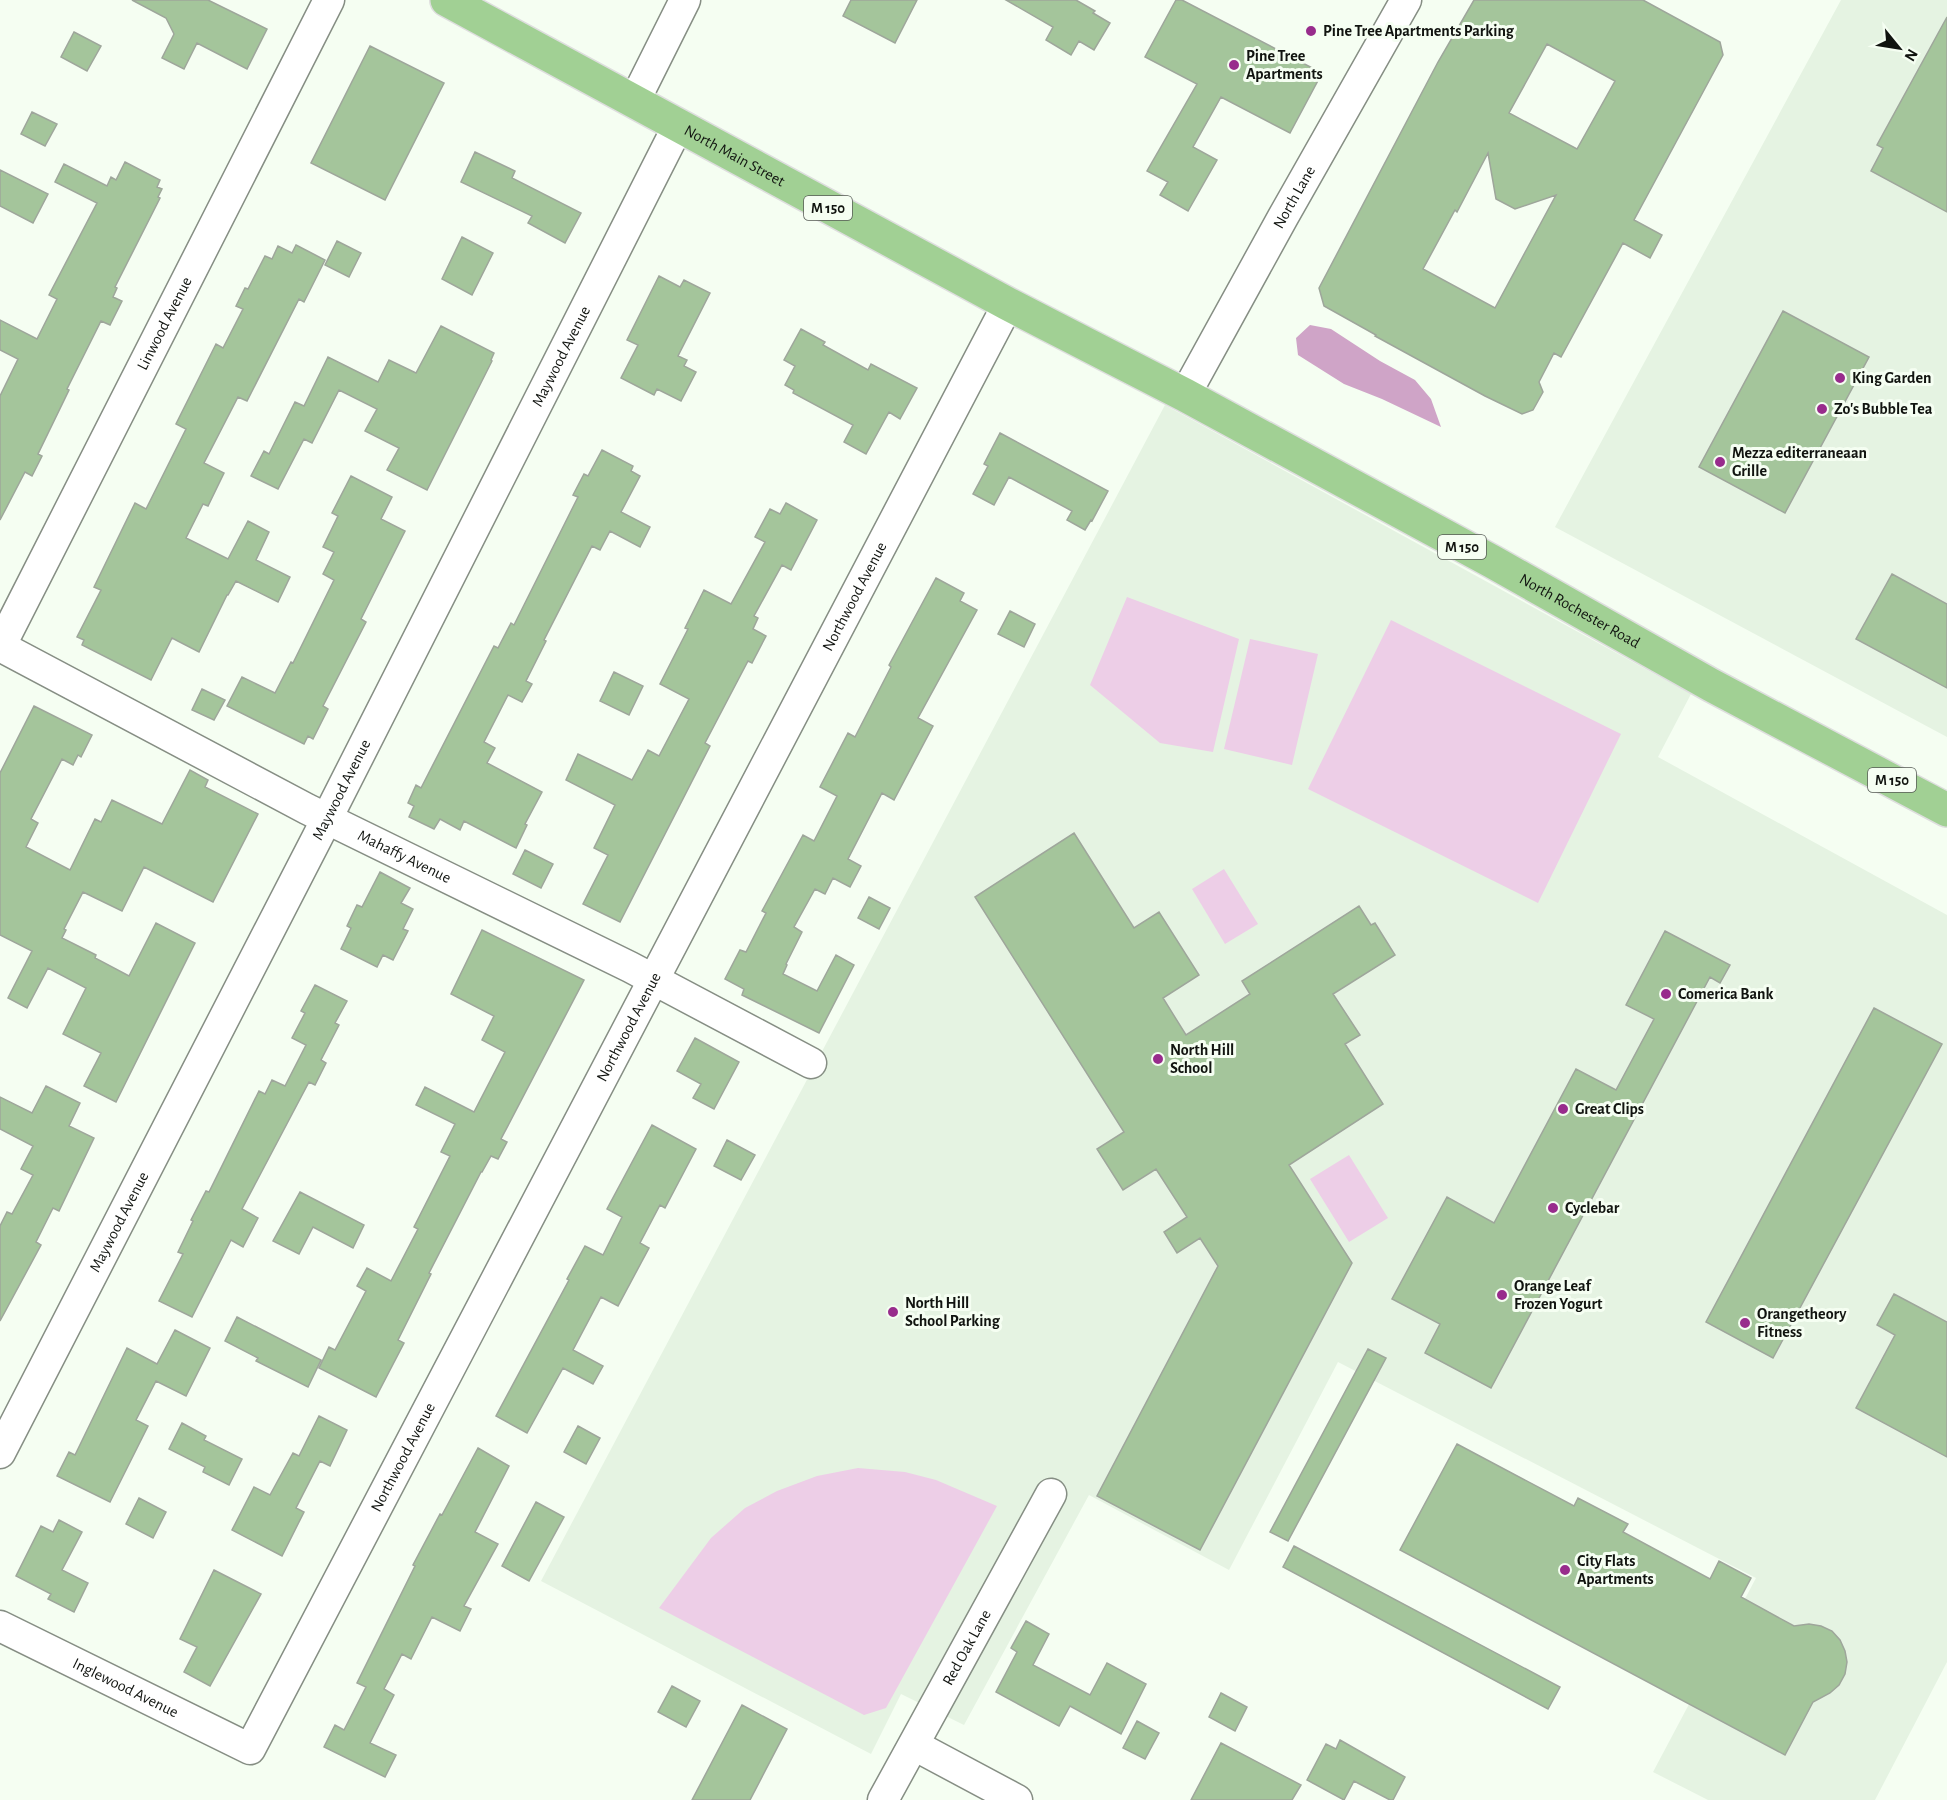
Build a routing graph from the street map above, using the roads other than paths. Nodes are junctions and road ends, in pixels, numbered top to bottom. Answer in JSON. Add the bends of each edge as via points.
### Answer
{"nodes":[{"id":1,"x":329,"y":0,"type":"edge"},
{"id":2,"x":447,"y":0,"type":"edge"},
{"id":3,"x":685,"y":0,"type":"edge"},
{"id":4,"x":1406,"y":0,"type":"edge"},
{"id":5,"x":634,"y":102,"type":"junction"},
{"id":6,"x":678,"y":126,"type":"junction"},
{"id":7,"x":1008,"y":304,"type":"junction"},
{"id":8,"x":1199,"y":403,"type":"junction"},
{"id":9,"x":0,"y":646,"type":"edge"},
{"id":10,"x":1947,"y":810,"type":"edge"},
{"id":11,"x":327,"y":819,"type":"junction"},
{"id":12,"x":653,"y":980,"type":"junction"},
{"id":13,"x":811,"y":1064,"type":"dead end"},
{"id":14,"x":0,"y":1453,"type":"edge"},
{"id":15,"x":1051,"y":1494,"type":"dead end"},
{"id":16,"x":0,"y":1626,"type":"edge"},
{"id":17,"x":914,"y":1745,"type":"junction"},
{"id":18,"x":250,"y":1749,"type":"joint"},
{"id":19,"x":884,"y":1800,"type":"edge"},
{"id":20,"x":1017,"y":1800,"type":"edge"}],
"edges":[{"from":1,"to":9,"type":"street","name":"Linwood Avenue"},
{"from":2,"to":5,"type":"main road","name":"North Main Street","number":"M 150"},
{"from":3,"to":5,"type":"street"},
{"from":4,"to":8,"type":"street","name":"North Lane","via":[[1283,217]]},
{"from":5,"to":6,"type":"main road","name":"North Main Street","number":"M 150"},
{"from":6,"to":7,"type":"main road","name":"North Main Street","number":"M 150"},
{"from":6,"to":11,"type":"street","name":"Maywood Avenue"},
{"from":7,"to":8,"type":"main road","name":"North Main Street","number":"M 150"},
{"from":7,"to":12,"type":"street","name":"Northwood Avenue"},
{"from":8,"to":10,"type":"main road","name":"North Rochester Road","number":"M 150"},
{"from":9,"to":11,"type":"street","name":"Mahaffy Avenue"},
{"from":11,"to":12,"type":"street","name":"Mahaffy Avenue"},
{"from":11,"to":14,"type":"street","name":"Maywood Avenue"},
{"from":12,"to":13,"type":"street","name":"Mahaffy Avenue"},
{"from":12,"to":18,"type":"street","name":"Northwood Avenue"},
{"from":15,"to":17,"type":"street","name":"Red Oak Lane"},
{"from":16,"to":18,"type":"street","name":"Inglewood Avenue"},
{"from":17,"to":19,"type":"street","name":"Red Oak Lane"},
{"from":17,"to":20,"type":"street"}]}
